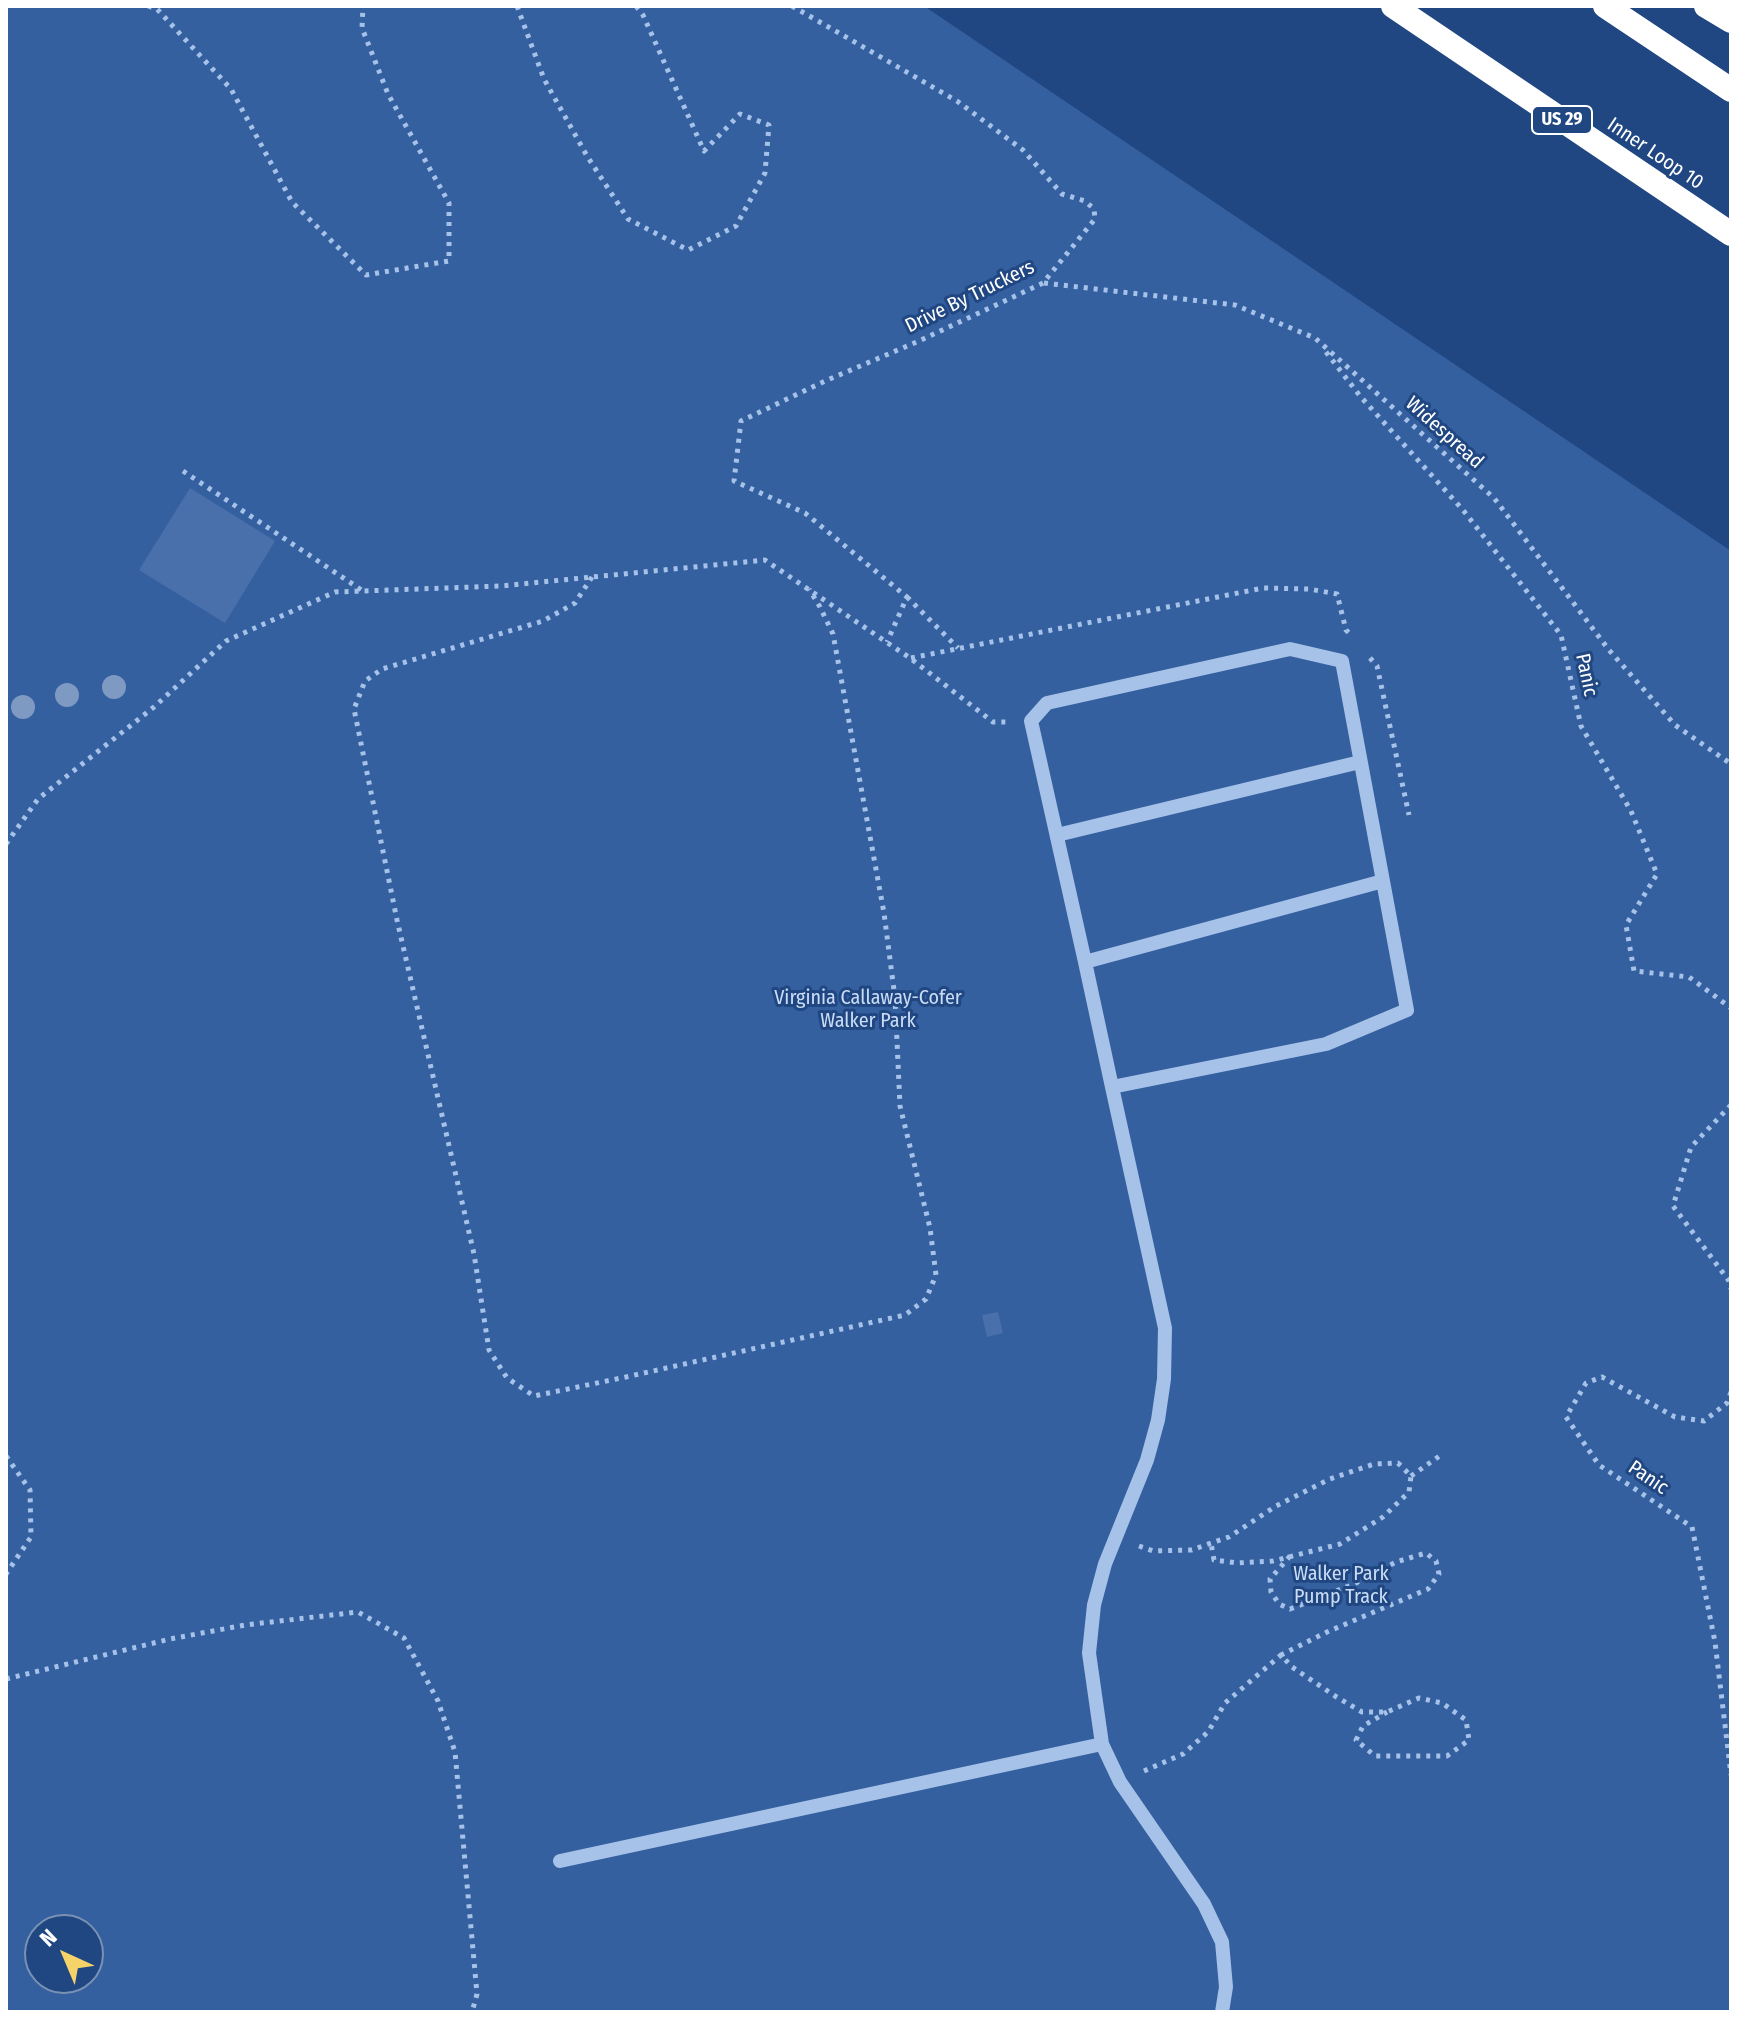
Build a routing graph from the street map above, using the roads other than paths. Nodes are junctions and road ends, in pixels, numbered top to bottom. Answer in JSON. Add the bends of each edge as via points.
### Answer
{"nodes":[{"id":1,"x":1393,"y":6,"type":"edge"},
{"id":2,"x":1605,"y":6,"type":"edge"},
{"id":3,"x":1706,"y":6,"type":"edge"},
{"id":4,"x":1731,"y":21,"type":"edge"},
{"id":5,"x":1731,"y":90,"type":"edge"},
{"id":6,"x":1731,"y":234,"type":"edge"},
{"id":7,"x":1360,"y":762,"type":"junction"},
{"id":8,"x":1057,"y":835,"type":"junction"},
{"id":9,"x":1383,"y":881,"type":"junction"},
{"id":10,"x":1085,"y":962,"type":"junction"},
{"id":11,"x":1112,"y":1087,"type":"junction"},
{"id":12,"x":1102,"y":1744,"type":"junction"},
{"id":13,"x":560,"y":1861,"type":"dead end"},
{"id":14,"x":1222,"y":2012,"type":"edge"}],
"edges":[{"from":1,"to":6,"type":"highway","name":"Inner Loop 10","number":"US 29"},
{"from":2,"to":5,"type":"highway"},
{"from":3,"to":4,"type":"highway"},
{"from":7,"to":8,"type":"lane"},
{"from":7,"to":8,"type":"lane","via":[[1342,661],[1290,649],[1047,703],[1031,721]]},
{"from":7,"to":9,"type":"lane"},
{"from":8,"to":10,"type":"lane"},
{"from":9,"to":10,"type":"lane"},
{"from":9,"to":11,"type":"lane","via":[[1407,1010],[1326,1044]]},
{"from":10,"to":11,"type":"lane"},
{"from":11,"to":12,"type":"lane","via":[[1165,1328],[1158,1420],[1094,1605],[1089,1653]]},
{"from":12,"to":13,"type":"lane"},
{"from":12,"to":14,"type":"lane","via":[[1120,1782],[1204,1904],[1222,1942]]}]}
